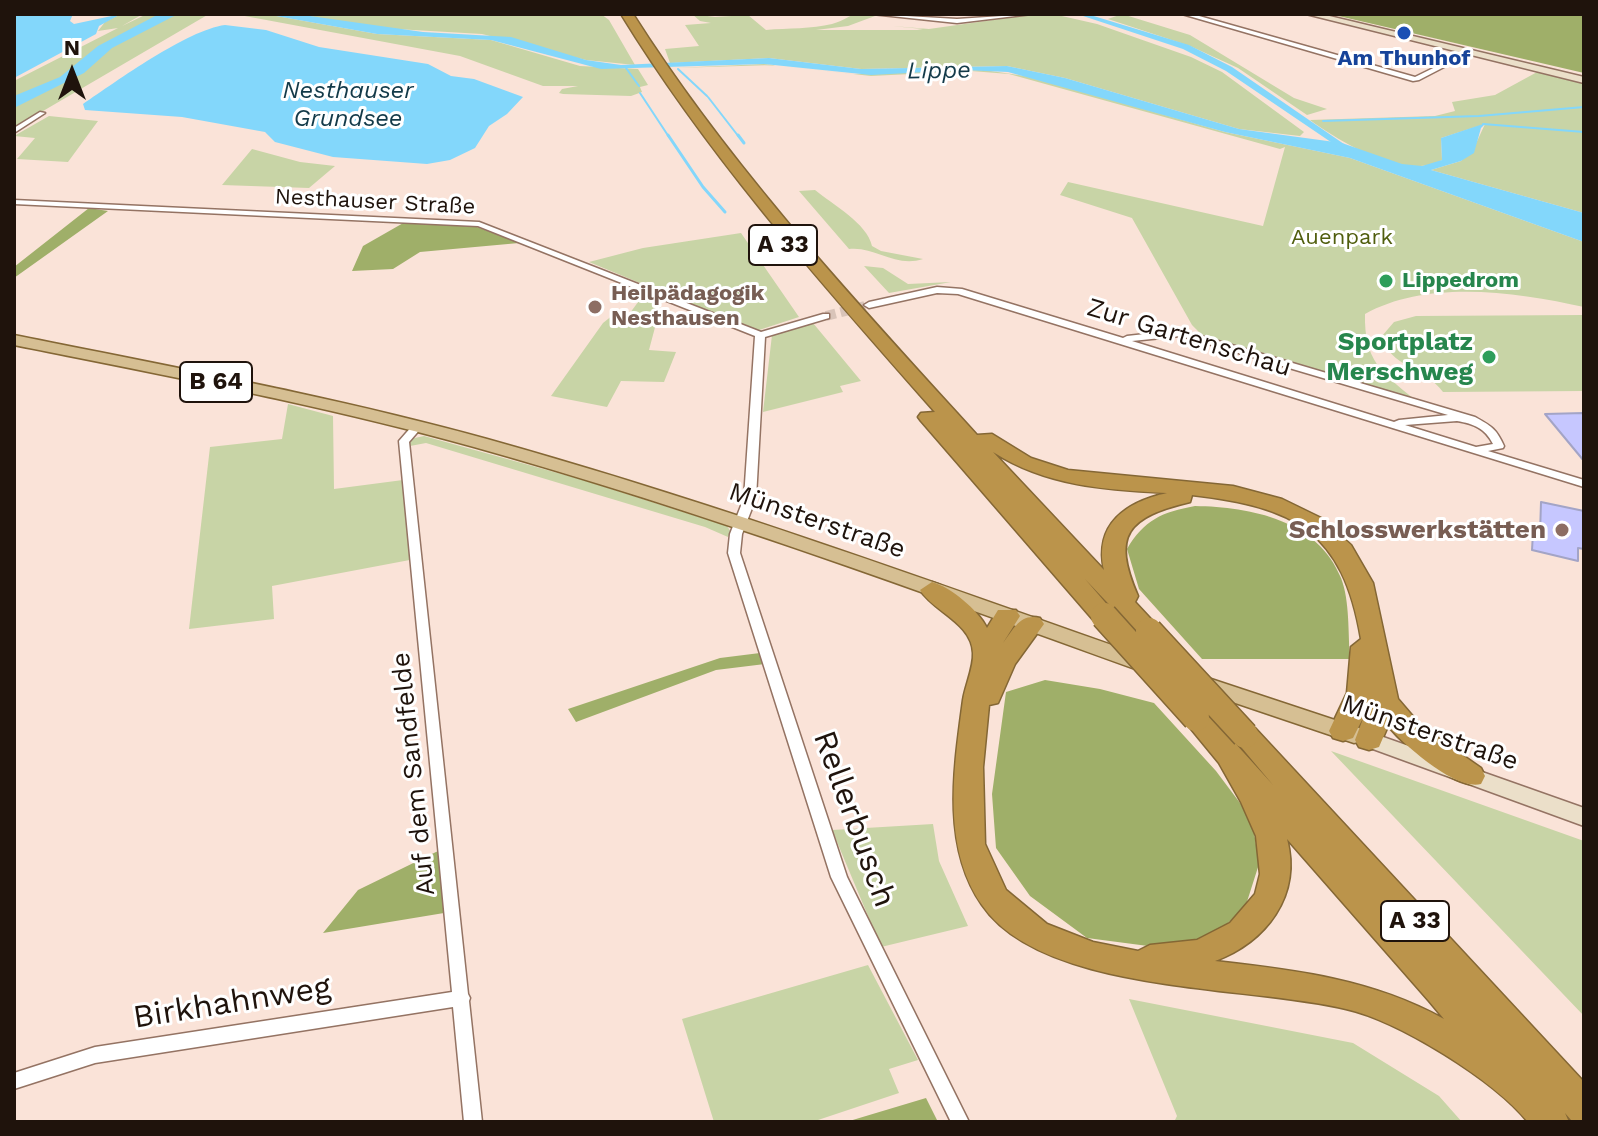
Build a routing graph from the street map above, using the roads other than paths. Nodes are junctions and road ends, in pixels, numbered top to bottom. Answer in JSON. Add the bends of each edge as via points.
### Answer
{"nodes":[{"id":1,"x":615,"y":14,"type":"edge"},
{"id":2,"x":627,"y":14,"type":"edge"},
{"id":3,"x":875,"y":14,"type":"edge"},
{"id":4,"x":1029,"y":14,"type":"edge"},
{"id":5,"x":1185,"y":14,"type":"edge"},
{"id":6,"x":1310,"y":14,"type":"edge"},
{"id":7,"x":642,"y":48,"type":"junction"},
{"id":8,"x":1470,"y":52,"type":"junction"},
{"id":9,"x":1584,"y":80,"type":"edge"},
{"id":10,"x":668,"y":86,"type":"junction"},
{"id":11,"x":42,"y":113,"type":"dead end"},
{"id":12,"x":14,"y":131,"type":"edge"},
{"id":13,"x":14,"y":202,"type":"edge"},
{"id":14,"x":869,"y":305,"type":"tunnel mouth"},
{"id":15,"x":826,"y":316,"type":"tunnel mouth"},
{"id":16,"x":1177,"y":318,"type":"dead end"},
{"id":17,"x":1181,"y":333,"type":"junction"},
{"id":18,"x":760,"y":335,"type":"junction"},
{"id":19,"x":14,"y":340,"type":"edge"},
{"id":20,"x":1119,"y":340,"type":"junction"},
{"id":21,"x":924,"y":388,"type":"junction"},
{"id":22,"x":1471,"y":419,"type":"junction"},
{"id":23,"x":1392,"y":424,"type":"junction"},
{"id":24,"x":417,"y":427,"type":"junction"},
{"id":25,"x":1477,"y":450,"type":"junction"},
{"id":26,"x":1584,"y":484,"type":"edge"},
{"id":27,"x":740,"y":523,"type":"junction"},
{"id":28,"x":932,"y":590,"type":"junction"},
{"id":29,"x":1019,"y":620,"type":"junction"},
{"id":30,"x":1145,"y":627,"type":"junction"},
{"id":31,"x":986,"y":652,"type":"junction"},
{"id":32,"x":1383,"y":698,"type":"junction"},
{"id":33,"x":1343,"y":731,"type":"junction"},
{"id":34,"x":1369,"y":740,"type":"junction"},
{"id":35,"x":1238,"y":746,"type":"junction"},
{"id":36,"x":1471,"y":776,"type":"junction"},
{"id":37,"x":1584,"y":817,"type":"edge"},
{"id":38,"x":462,"y":998,"type":"junction"},
{"id":39,"x":14,"y":1081,"type":"edge"},
{"id":40,"x":1584,"y":1108,"type":"edge"},
{"id":41,"x":1540,"y":1110,"type":"edge"},
{"id":42,"x":473,"y":1122,"type":"edge"},
{"id":43,"x":960,"y":1122,"type":"edge"}],
"edges":[{"from":1,"to":7,"type":"highway","number":"A 33"},
{"from":2,"to":7,"type":"highway","number":"A 33"},
{"from":3,"to":4,"type":"street","via":[[957,21]]},
{"from":5,"to":8,"type":"street","via":[[1415,79]]},
{"from":6,"to":8,"type":"street"},
{"from":7,"to":10,"type":"highway","number":"A 33"},
{"from":8,"to":9,"type":"street"},
{"from":10,"to":21,"type":"highway","number":"A 33"},
{"from":10,"to":35,"type":"highway","number":"A 33","bridge":true,"via":[[730,180],[824,296],[1196,718]]},
{"from":11,"to":12,"type":"street"},
{"from":13,"to":18,"type":"street","name":"Nesthauser Straße","via":[[479,224]]},
{"from":14,"to":20,"type":"street","name":"Zur Gartenschau","via":[[949,289]]},
{"from":15,"to":18,"type":"street"},
{"from":16,"to":17,"type":"street"},
{"from":17,"to":20,"type":"street"},
{"from":17,"to":22,"type":"street"},
{"from":18,"to":27,"type":"street","via":[[750,498]]},
{"from":19,"to":24,"type":"main road","name":"Münsterstraße","number":"B 64"},
{"from":20,"to":23,"type":"street","name":"Zur Gartenschau"},
{"from":21,"to":30,"type":"highway","number":"A 33"},
{"from":21,"to":32,"type":"highway","via":[[1006,456],[1050,475],[1114,486],[1222,492],[1261,500],[1311,521],[1348,554],[1364,588]]},
{"from":22,"to":23,"type":"street"},
{"from":22,"to":25,"type":"street","via":[[1487,426],[1499,446]]},
{"from":23,"to":25,"type":"street","name":"Zur Gartenschau"},
{"from":24,"to":27,"type":"main road","name":"Münsterstraße","number":"B 64"},
{"from":24,"to":38,"type":"street","name":"Auf dem Sandfelde","via":[[404,441]]},
{"from":25,"to":26,"type":"street","name":"Zur Gartenschau"},
{"from":27,"to":28,"type":"main road","name":"Münsterstraße","number":"B 64"},
{"from":27,"to":43,"type":"street","name":"Rellerbusch","via":[[734,553],[839,877]]},
{"from":28,"to":29,"type":"main road","name":"Münsterstraße","number":"B 64"},
{"from":28,"to":31,"type":"highway","via":[[972,623]]},
{"from":29,"to":31,"type":"highway"},
{"from":29,"to":33,"type":"main road","name":"Münsterstraße","number":"B 64"},
{"from":29,"to":35,"type":"highway","via":[[988,699],[976,829],[986,862],[1007,894],[1033,919],[1067,940],[1101,952],[1155,960],[1197,956],[1230,942],[1259,919],[1271,894],[1274,850]]},
{"from":30,"to":33,"type":"highway","via":[[1111,557],[1111,537],[1119,524],[1144,506],[1191,495],[1222,497],[1257,502],[1306,522],[1334,546],[1351,571],[1364,631],[1363,679]]},
{"from":30,"to":35,"type":"highway","number":"A 33","bridge":true},
{"from":31,"to":41,"type":"highway","via":[[966,790],[966,829],[975,865],[995,899],[1025,926],[1096,960],[1161,973],[1290,983],[1388,1008],[1448,1038]]},
{"from":32,"to":34,"type":"highway"},
{"from":32,"to":36,"type":"highway","via":[[1409,732]]},
{"from":33,"to":34,"type":"main road","name":"Münsterstraße"},
{"from":34,"to":36,"type":"street","name":"Münsterstraße"},
{"from":35,"to":40,"type":"highway","number":"A 33"},
{"from":35,"to":41,"type":"highway","number":"A 33"},
{"from":36,"to":37,"type":"street","name":"Münsterstraße"},
{"from":38,"to":39,"type":"street","name":"Birkhahnweg","via":[[95,1055]]},
{"from":38,"to":42,"type":"street","name":"Auf dem Sandfelde"}]}
